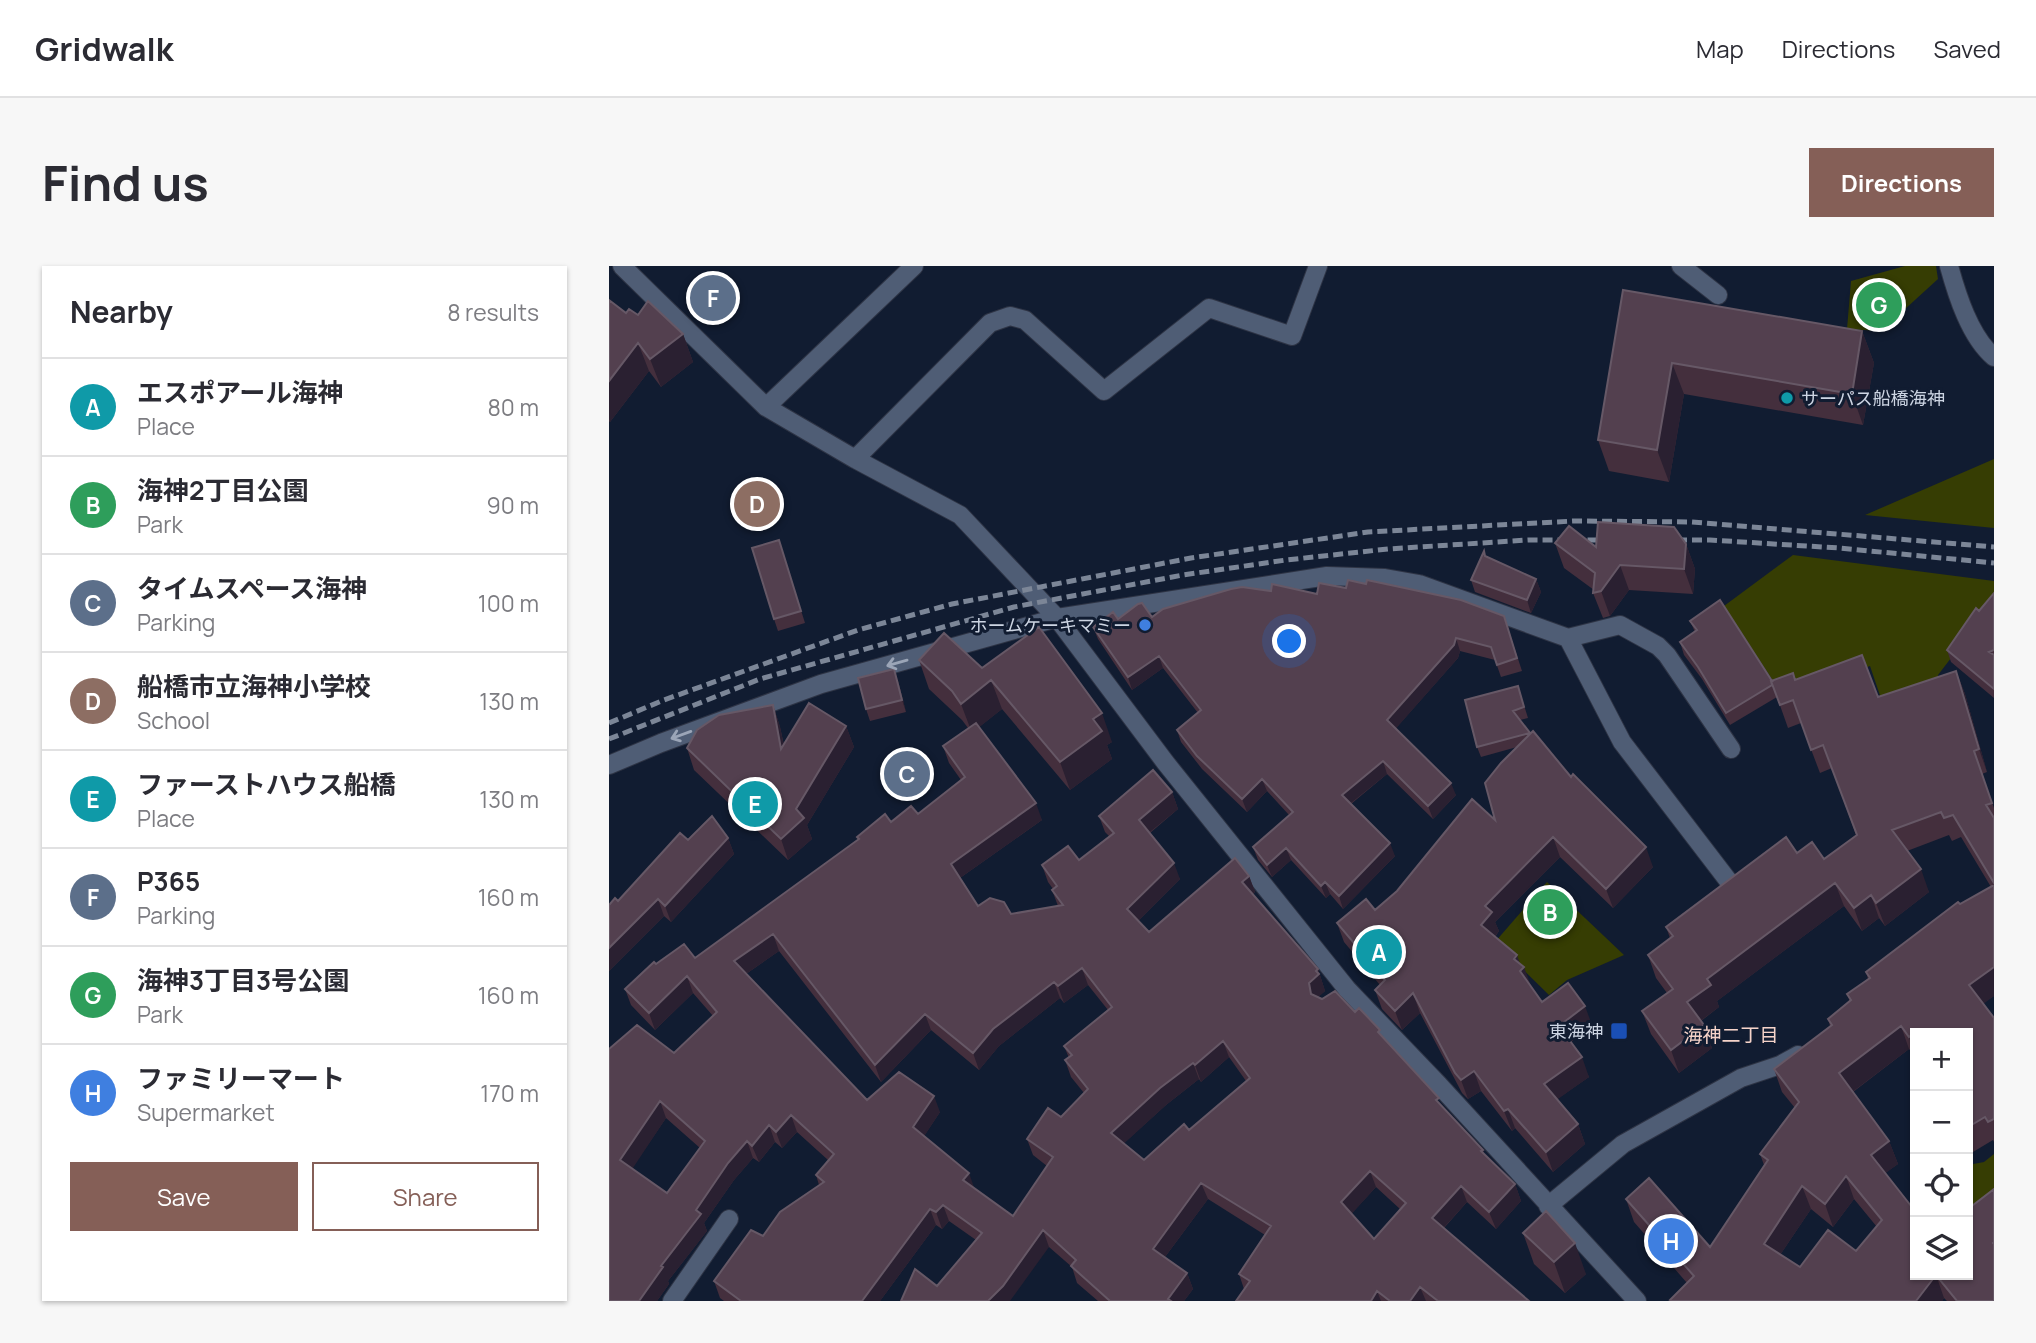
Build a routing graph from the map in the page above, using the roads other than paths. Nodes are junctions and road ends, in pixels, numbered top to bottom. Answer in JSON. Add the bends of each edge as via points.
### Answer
{"nodes":[{"id":1,"x":622,"y":266,"type":"edge"},
{"id":2,"x":914,"y":266,"type":"edge"},
{"id":3,"x":1318,"y":266,"type":"edge"},
{"id":4,"x":1681,"y":266,"type":"edge"},
{"id":5,"x":1949,"y":266,"type":"edge"},
{"id":6,"x":1718,"y":295,"type":"dead end"},
{"id":7,"x":1994,"y":356,"type":"edge"},
{"id":8,"x":767,"y":407,"type":"junction"},
{"id":9,"x":855,"y":459,"type":"junction"},
{"id":10,"x":1057,"y":618,"type":"junction"},
{"id":11,"x":1568,"y":638,"type":"junction"},
{"id":12,"x":1731,"y":749,"type":"dead end"},
{"id":13,"x":609,"y":765,"type":"edge"},
{"id":14,"x":1733,"y":887,"type":"edge"},
{"id":15,"x":1808,"y":1046,"type":"edge"},
{"id":16,"x":1548,"y":1206,"type":"junction"},
{"id":17,"x":729,"y":1219,"type":"dead end"},
{"id":18,"x":672,"y":1301,"type":"edge"},
{"id":19,"x":1637,"y":1301,"type":"edge"}],
"edges":[{"from":1,"to":8,"type":"street"},
{"from":2,"to":8,"type":"street"},
{"from":3,"to":9,"type":"street","via":[[1292,336],[1209,308],[1104,391],[1025,320],[1010,316],[990,323]]},
{"from":4,"to":6,"type":"street"},
{"from":5,"to":7,"type":"street","via":[[1958,300],[1985,349]]},
{"from":8,"to":9,"type":"street"},
{"from":9,"to":10,"type":"street","via":[[960,515]]},
{"from":10,"to":11,"type":"street","via":[[1352,575],[1419,584]]},
{"from":10,"to":13,"type":"street","one_way":true,"via":[[821,684]]},
{"from":10,"to":16,"type":"street","via":[[1342,993],[1439,1085]]},
{"from":11,"to":12,"type":"street","via":[[1620,625],[1658,646]]},
{"from":11,"to":14,"type":"street","via":[[1622,742]]},
{"from":15,"to":16,"type":"street","via":[[1780,1065],[1741,1078],[1623,1144]]},
{"from":16,"to":19,"type":"street"},
{"from":17,"to":18,"type":"street"}]}
